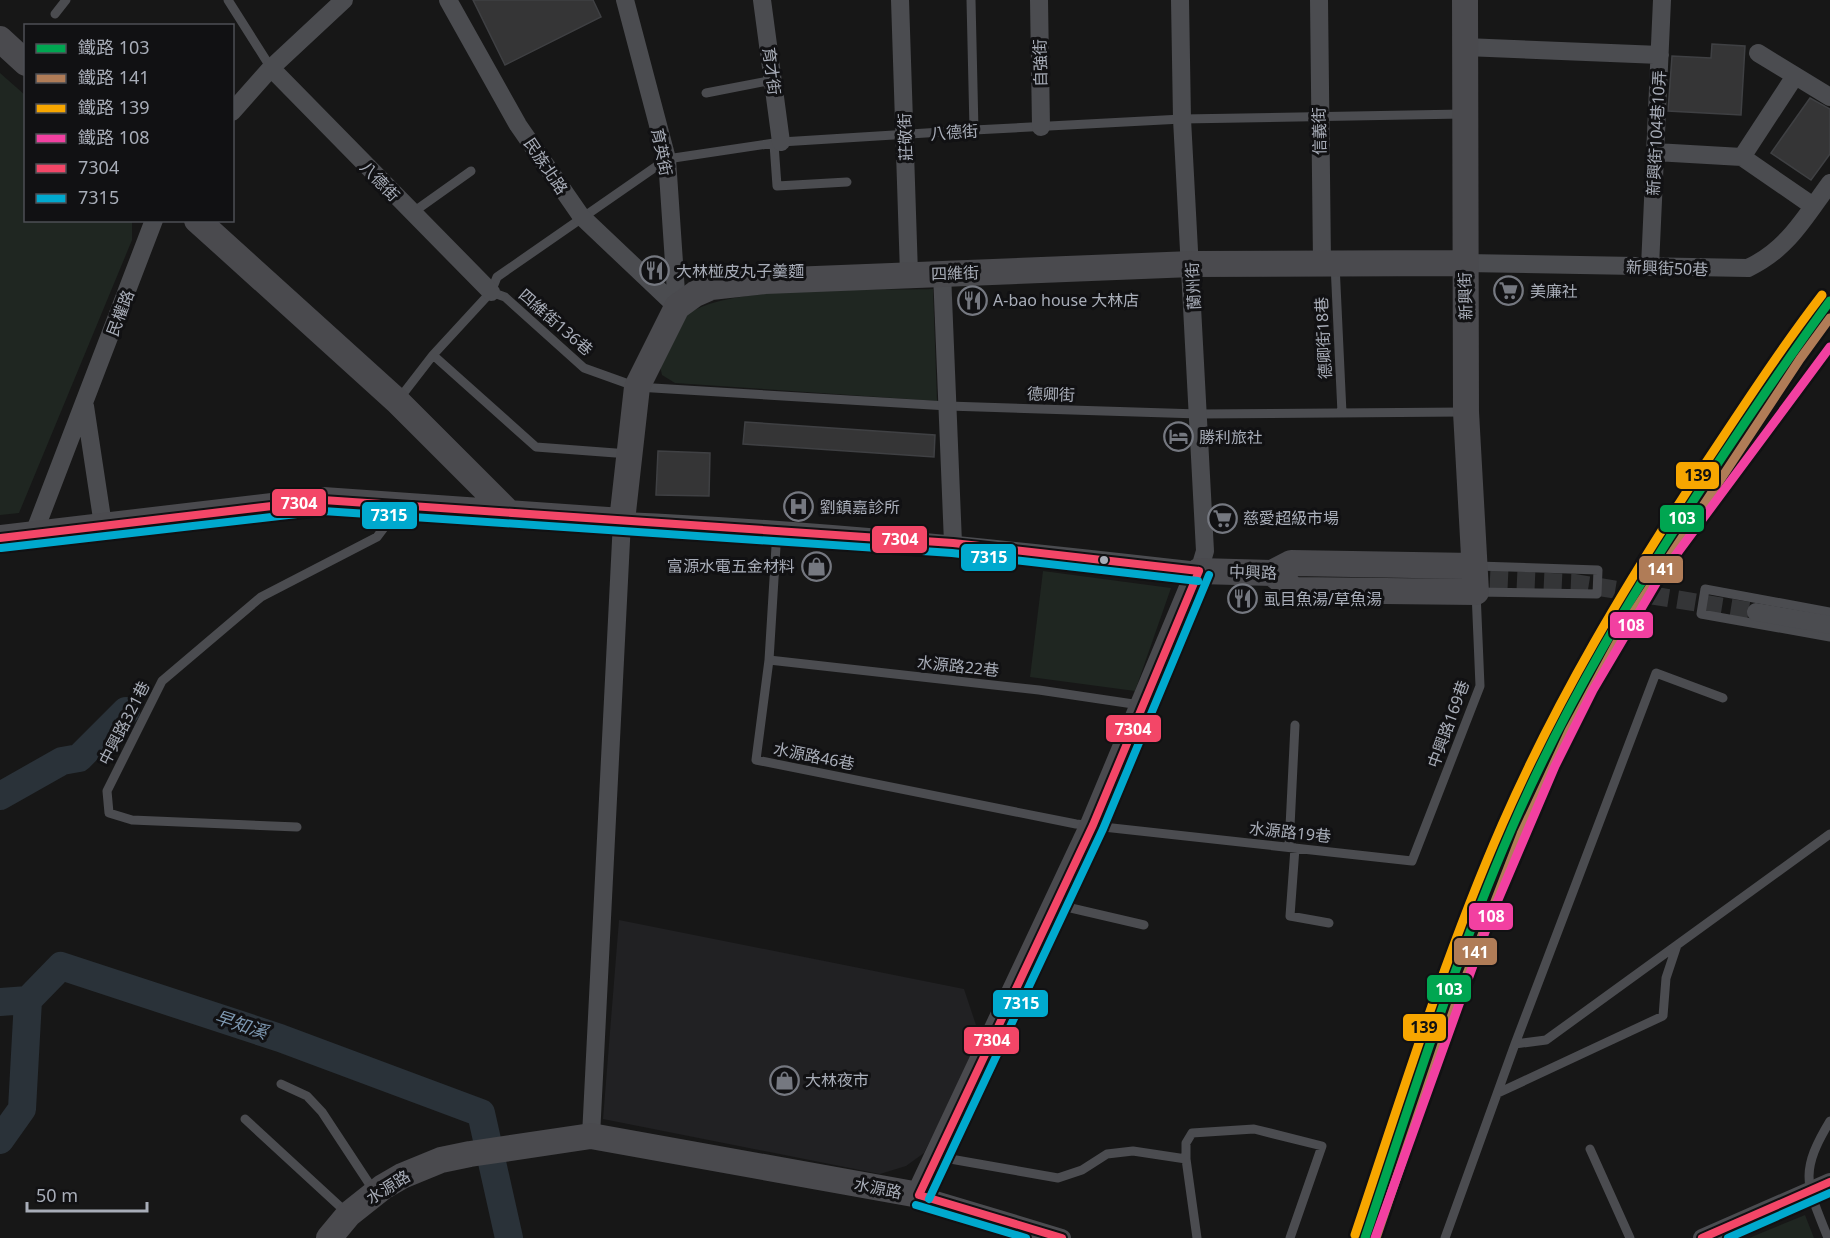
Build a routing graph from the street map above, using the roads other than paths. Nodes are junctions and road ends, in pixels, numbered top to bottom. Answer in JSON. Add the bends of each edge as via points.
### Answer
{"nodes":[{"id":1,"x":66,"y":0,"type":"edge"},
{"id":2,"x":228,"y":0,"type":"edge"},
{"id":3,"x":344,"y":0,"type":"edge"},
{"id":4,"x":448,"y":0,"type":"edge"},
{"id":5,"x":625,"y":0,"type":"edge"},
{"id":6,"x":762,"y":0,"type":"edge"},
{"id":7,"x":900,"y":0,"type":"edge"},
{"id":8,"x":971,"y":0,"type":"edge"},
{"id":9,"x":1039,"y":0,"type":"edge"},
{"id":10,"x":1180,"y":0,"type":"edge"},
{"id":11,"x":1319,"y":0,"type":"edge"},
{"id":12,"x":1465,"y":0,"type":"edge"},
{"id":13,"x":1662,"y":0,"type":"edge"},
{"id":14,"x":54,"y":14,"type":"dead end"},
{"id":15,"x":0,"y":39,"type":"edge"},
{"id":16,"x":1465,"y":47,"type":"junction"},
{"id":17,"x":1758,"y":53,"type":"dead end"},
{"id":18,"x":1660,"y":55,"type":"junction"},
{"id":19,"x":24,"y":61,"type":"edge"},
{"id":20,"x":271,"y":68,"type":"junction"},
{"id":21,"x":1795,"y":76,"type":"junction"},
{"id":22,"x":773,"y":80,"type":"junction"},
{"id":23,"x":706,"y":93,"type":"dead end"},
{"id":24,"x":1830,"y":97,"type":"edge"},
{"id":25,"x":234,"y":110,"type":"edge"},
{"id":26,"x":1465,"y":114,"type":"junction"},
{"id":27,"x":1319,"y":116,"type":"junction"},
{"id":28,"x":1182,"y":119,"type":"junction"},
{"id":29,"x":1041,"y":127,"type":"junction"},
{"id":30,"x":974,"y":130,"type":"junction"},
{"id":31,"x":905,"y":135,"type":"junction"},
{"id":32,"x":777,"y":143,"type":"junction"},
{"id":33,"x":1655,"y":152,"type":"junction"},
{"id":34,"x":1742,"y":158,"type":"junction"},
{"id":35,"x":666,"y":159,"type":"junction"},
{"id":36,"x":471,"y":171,"type":"dead end"},
{"id":37,"x":847,"y":183,"type":"dead end"},
{"id":38,"x":1830,"y":183,"type":"edge"},
{"id":39,"x":1814,"y":206,"type":"junction"},
{"id":40,"x":411,"y":213,"type":"junction"},
{"id":41,"x":581,"y":216,"type":"junction"},
{"id":42,"x":153,"y":222,"type":"edge"},
{"id":43,"x":199,"y":222,"type":"edge"},
{"id":44,"x":1328,"y":262,"type":"junction"},
{"id":45,"x":1464,"y":263,"type":"junction"},
{"id":46,"x":1192,"y":264,"type":"junction"},
{"id":47,"x":1650,"y":267,"type":"junction"},
{"id":48,"x":942,"y":273,"type":"junction"},
{"id":49,"x":909,"y":274,"type":"junction"},
{"id":50,"x":491,"y":292,"type":"junction"},
{"id":51,"x":677,"y":307,"type":"junction"},
{"id":52,"x":433,"y":355,"type":"junction"},
{"id":53,"x":637,"y":387,"type":"junction"},
{"id":54,"x":397,"y":401,"type":"junction"},
{"id":55,"x":85,"y":405,"type":"junction"},
{"id":56,"x":948,"y":406,"type":"junction"},
{"id":57,"x":1466,"y":412,"type":"junction"},
{"id":58,"x":1342,"y":413,"type":"junction"},
{"id":59,"x":1199,"y":414,"type":"junction"},
{"id":60,"x":629,"y":454,"type":"junction"},
{"id":61,"x":399,"y":507,"type":"junction"},
{"id":62,"x":507,"y":512,"type":"junction"},
{"id":63,"x":622,"y":521,"type":"junction"},
{"id":64,"x":103,"y":525,"type":"junction"},
{"id":65,"x":777,"y":530,"type":"junction"},
{"id":66,"x":34,"y":533,"type":"junction"},
{"id":67,"x":0,"y":538,"type":"edge"},
{"id":68,"x":953,"y":543,"type":"junction"},
{"id":69,"x":1474,"y":566,"type":"junction"},
{"id":70,"x":1199,"y":571,"type":"junction"},
{"id":71,"x":1279,"y":573,"type":"junction"},
{"id":72,"x":1476,"y":592,"type":"junction"},
{"id":73,"x":1756,"y":612,"type":"tunnel mouth"},
{"id":74,"x":1830,"y":612,"type":"edge"},
{"id":75,"x":1830,"y":625,"type":"edge"},
{"id":76,"x":1830,"y":637,"type":"edge"},
{"id":77,"x":769,"y":660,"type":"junction"},
{"id":78,"x":1722,"y":698,"type":"dead end"},
{"id":79,"x":1143,"y":705,"type":"junction"},
{"id":80,"x":1295,"y":725,"type":"dead end"},
{"id":81,"x":1438,"y":793,"type":"joint"},
{"id":82,"x":1093,"y":825,"type":"junction"},
{"id":83,"x":297,"y":827,"type":"dead end"},
{"id":84,"x":1830,"y":834,"type":"edge"},
{"id":85,"x":1292,"y":848,"type":"junction"},
{"id":86,"x":1056,"y":905,"type":"junction"},
{"id":87,"x":1329,"y":923,"type":"dead end"},
{"id":88,"x":1144,"y":925,"type":"dead end"},
{"id":89,"x":1677,"y":945,"type":"junction"},
{"id":90,"x":1515,"y":1044,"type":"junction"},
{"id":91,"x":281,"y":1084,"type":"dead end"},
{"id":92,"x":1498,"y":1093,"type":"junction"},
{"id":93,"x":245,"y":1119,"type":"dead end"},
{"id":94,"x":1830,"y":1121,"type":"edge"},
{"id":95,"x":591,"y":1136,"type":"junction"},
{"id":96,"x":1590,"y":1149,"type":"dead end"},
{"id":97,"x":939,"y":1157,"type":"junction"},
{"id":98,"x":1186,"y":1160,"type":"junction"},
{"id":99,"x":1830,"y":1182,"type":"edge"},
{"id":100,"x":376,"y":1192,"type":"junction"},
{"id":101,"x":1810,"y":1192,"type":"junction"},
{"id":102,"x":919,"y":1195,"type":"junction"},
{"id":103,"x":349,"y":1214,"type":"junction"},
{"id":104,"x":329,"y":1238,"type":"edge"},
{"id":105,"x":1062,"y":1238,"type":"edge"},
{"id":106,"x":1197,"y":1238,"type":"edge"},
{"id":107,"x":1290,"y":1238,"type":"edge"},
{"id":108,"x":1445,"y":1238,"type":"edge"},
{"id":109,"x":1630,"y":1238,"type":"edge"},
{"id":110,"x":1702,"y":1238,"type":"edge"},
{"id":111,"x":1828,"y":1238,"type":"edge"}],
"edges":[{"from":1,"to":14,"type":"lane"},
{"from":2,"to":20,"type":"lane"},
{"from":3,"to":20,"type":"street"},
{"from":4,"to":41,"type":"street","name":"民族北路","via":[[518,125]]},
{"from":5,"to":35,"type":"street","name":"育英街"},
{"from":6,"to":22,"type":"street","name":"育才街"},
{"from":7,"to":31,"type":"street","name":"莊敬街"},
{"from":8,"to":30,"type":"lane"},
{"from":9,"to":29,"type":"street","name":"自強街"},
{"from":10,"to":28,"type":"street","name":"蘭州街"},
{"from":11,"to":27,"type":"street","name":"信義街"},
{"from":12,"to":16,"type":"street","name":"新興街"},
{"from":13,"to":18,"type":"street","name":"新興街104巷10弄"},
{"from":15,"to":19,"type":"street"},
{"from":16,"to":18,"type":"street"},
{"from":16,"to":26,"type":"street","name":"新興街"},
{"from":17,"to":21,"type":"street"},
{"from":18,"to":33,"type":"street","name":"新興街104巷10弄"},
{"from":20,"to":25,"type":"street"},
{"from":20,"to":40,"type":"street","name":"八德街"},
{"from":21,"to":24,"type":"street"},
{"from":21,"to":34,"type":"street"},
{"from":22,"to":23,"type":"lane"},
{"from":22,"to":32,"type":"street","name":"育才街"},
{"from":26,"to":27,"type":"lane","name":"八德街"},
{"from":26,"to":45,"type":"street","name":"新興街"},
{"from":27,"to":28,"type":"lane","name":"八德街"},
{"from":27,"to":44,"type":"street","name":"信義街"},
{"from":28,"to":29,"type":"lane","name":"八德街"},
{"from":28,"to":46,"type":"street","name":"蘭州街"},
{"from":29,"to":30,"type":"lane","name":"八德街"},
{"from":30,"to":31,"type":"lane","name":"八德街"},
{"from":31,"to":32,"type":"lane","name":"八德街"},
{"from":31,"to":49,"type":"street","name":"莊敬街"},
{"from":32,"to":35,"type":"lane","name":"八德街"},
{"from":32,"to":37,"type":"lane","via":[[777,186]]},
{"from":33,"to":34,"type":"street"},
{"from":33,"to":47,"type":"street","name":"新興街104巷10弄"},
{"from":34,"to":39,"type":"street"},
{"from":35,"to":41,"type":"lane","name":"八德街"},
{"from":35,"to":51,"type":"street","name":"育英街"},
{"from":36,"to":40,"type":"lane"},
{"from":38,"to":39,"type":"street","name":"新興街50巷"},
{"from":39,"to":47,"type":"street","name":"新興街50巷","via":[[1786,244],[1769,259],[1748,268]]},
{"from":40,"to":50,"type":"street","name":"八德街"},
{"from":41,"to":50,"type":"lane","name":"八德街","via":[[497,277]]},
{"from":41,"to":51,"type":"street","name":"民族北路"},
{"from":42,"to":55,"type":"street","name":"民權路"},
{"from":43,"to":54,"type":"street"},
{"from":44,"to":45,"type":"street","name":"四維街"},
{"from":44,"to":46,"type":"street","name":"四維街"},
{"from":44,"to":58,"type":"lane","name":"德卿街18巷"},
{"from":45,"to":47,"type":"street","name":"新興街50巷"},
{"from":45,"to":57,"type":"street","name":"新興街"},
{"from":46,"to":48,"type":"street","name":"四維街"},
{"from":46,"to":59,"type":"street","name":"蘭州街"},
{"from":48,"to":49,"type":"street","name":"四維街"},
{"from":48,"to":56,"type":"street"},
{"from":49,"to":51,"type":"street","name":"四維街","via":[[711,286]]},
{"from":50,"to":52,"type":"lane","name":"八德街"},
{"from":50,"to":53,"type":"lane","name":"四維街136巷","via":[[505,297],[584,368]]},
{"from":51,"to":53,"type":"street"},
{"from":52,"to":54,"type":"lane","name":"八德街"},
{"from":52,"to":60,"type":"lane","via":[[536,447]]},
{"from":53,"to":56,"type":"lane","name":"德卿街"},
{"from":53,"to":60,"type":"street"},
{"from":54,"to":62,"type":"street"},
{"from":55,"to":64,"type":"street","name":"民權路"},
{"from":55,"to":66,"type":"street","name":"民權路"},
{"from":56,"to":59,"type":"lane","name":"德卿街"},
{"from":56,"to":68,"type":"street"},
{"from":57,"to":58,"type":"lane","name":"德卿街"},
{"from":57,"to":69,"type":"street","name":"新興街"},
{"from":58,"to":59,"type":"lane","name":"德卿街"},
{"from":59,"to":70,"type":"street","name":"蘭州街","via":[[1205,551]]},
{"from":60,"to":63,"type":"street"},
{"from":61,"to":62,"type":"street","name":"中興路"},
{"from":61,"to":64,"type":"street","name":"中興路","via":[[323,500]]},
{"from":61,"to":83,"type":"lane","name":"中興路321巷","via":[[377,537],[261,597],[162,681],[107,791],[109,813],[132,820]]},
{"from":62,"to":63,"type":"street","name":"中興路"},
{"from":63,"to":65,"type":"street","name":"中興路"},
{"from":63,"to":95,"type":"street"},
{"from":64,"to":66,"type":"street","name":"中興路"},
{"from":65,"to":68,"type":"street","name":"中興路"},
{"from":65,"to":77,"type":"lane","name":"水源路46巷"},
{"from":66,"to":67,"type":"street","name":"中興路"},
{"from":68,"to":70,"type":"street","name":"中興路"},
{"from":69,"to":71,"type":"street","via":[[1291,563]]},
{"from":69,"to":72,"type":"street","name":"新興街"},
{"from":69,"to":72,"type":"lane","via":[[1598,570],[1597,594]]},
{"from":70,"to":71,"type":"street","name":"中興路"},
{"from":70,"to":79,"type":"street","name":"水源路"},
{"from":71,"to":72,"type":"street","via":[[1294,590]]},
{"from":72,"to":81,"type":"lane","name":"中興路169巷","via":[[1480,686]]},
{"from":73,"to":75,"type":"street"},
{"from":74,"to":76,"type":"lane","via":[[1705,589],[1701,614]]},
{"from":77,"to":79,"type":"lane","name":"水源路22巷"},
{"from":77,"to":82,"type":"lane","name":"水源路46巷","via":[[756,760]]},
{"from":78,"to":90,"type":"lane","via":[[1656,673]]},
{"from":79,"to":82,"type":"street","name":"水源路"},
{"from":80,"to":85,"type":"lane"},
{"from":81,"to":85,"type":"lane","name":"水源路19巷","via":[[1412,861]]},
{"from":82,"to":85,"type":"lane","name":"水源路19巷"},
{"from":82,"to":86,"type":"street","name":"水源路"},
{"from":84,"to":89,"type":"lane"},
{"from":85,"to":87,"type":"lane","via":[[1290,916]]},
{"from":86,"to":88,"type":"lane"},
{"from":86,"to":97,"type":"street","name":"水源路"},
{"from":89,"to":90,"type":"lane","via":[[1546,1040]]},
{"from":89,"to":92,"type":"lane","via":[[1666,978],[1663,1016]]},
{"from":90,"to":92,"type":"lane"},
{"from":91,"to":100,"type":"lane","via":[[307,1096],[322,1112]]},
{"from":92,"to":108,"type":"lane"},
{"from":93,"to":103,"type":"lane"},
{"from":94,"to":101,"type":"lane","via":[[1808,1166]]},
{"from":95,"to":100,"type":"street","name":"水源路","via":[[441,1160]]},
{"from":95,"to":102,"type":"street","name":"水源路"},
{"from":96,"to":109,"type":"lane"},
{"from":97,"to":98,"type":"lane","via":[[1059,1178],[1082,1170],[1107,1154],[1133,1151]]},
{"from":97,"to":102,"type":"street","name":"水源路"},
{"from":98,"to":106,"type":"lane"},
{"from":98,"to":107,"type":"lane","via":[[1186,1143],[1192,1133],[1254,1129],[1322,1146]]},
{"from":99,"to":101,"type":"street"},
{"from":100,"to":103,"type":"street","name":"水源路"},
{"from":101,"to":110,"type":"street"},
{"from":101,"to":111,"type":"lane"},
{"from":102,"to":105,"type":"street"},
{"from":103,"to":104,"type":"street","name":"水源路"}]}
